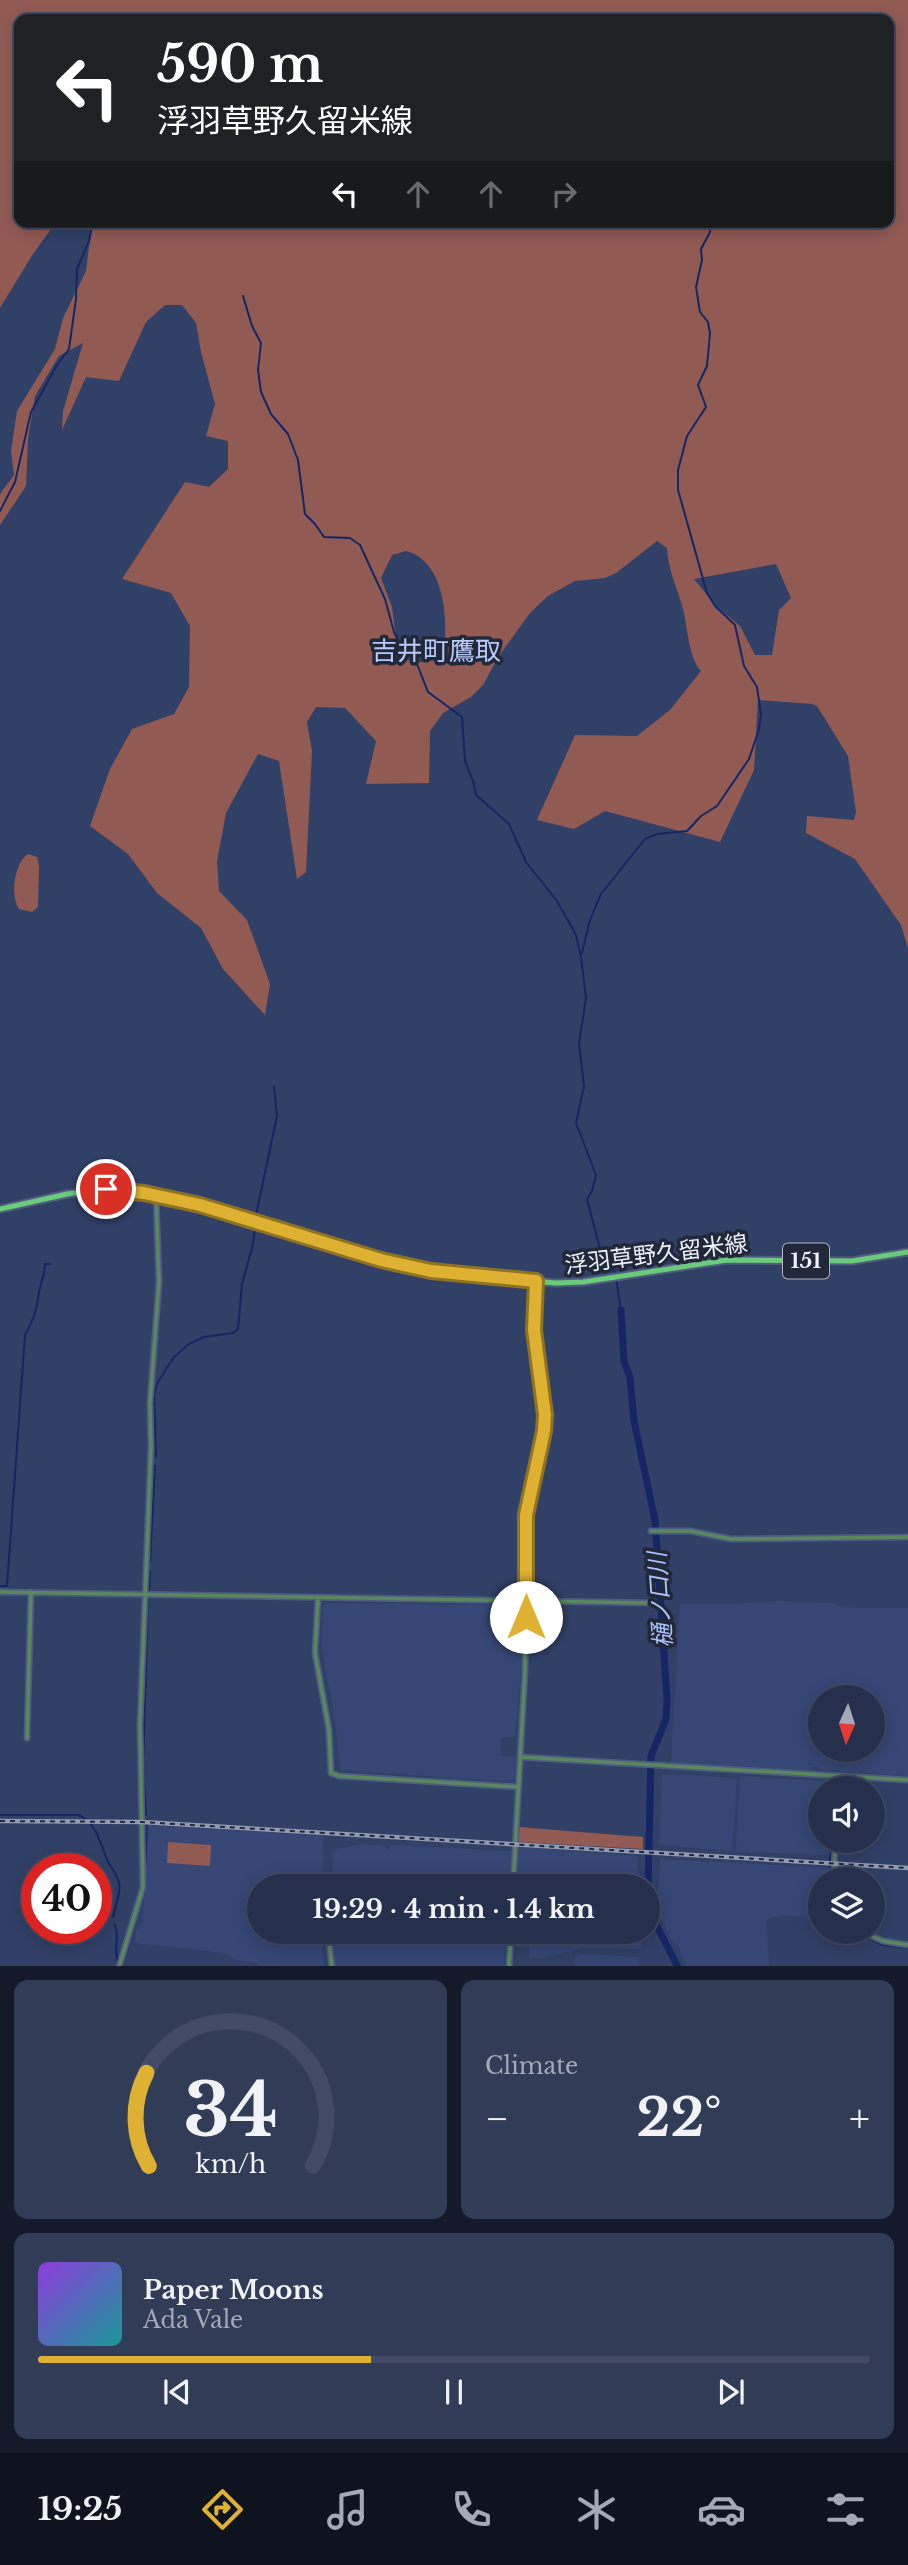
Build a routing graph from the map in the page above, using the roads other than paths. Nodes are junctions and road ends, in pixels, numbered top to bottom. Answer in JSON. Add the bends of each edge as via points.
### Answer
{"nodes":[{"id":1,"x":156,"y":1195,"type":"junction"},
{"id":2,"x":0,"y":1209,"type":"edge"},
{"id":3,"x":908,"y":1252,"type":"edge"},
{"id":4,"x":536,"y":1281,"type":"junction"},
{"id":5,"x":652,"y":1531,"type":"dead end"},
{"id":6,"x":908,"y":1537,"type":"edge"},
{"id":7,"x":0,"y":1592,"type":"edge"},
{"id":8,"x":31,"y":1592,"type":"junction"},
{"id":9,"x":145,"y":1595,"type":"junction"},
{"id":10,"x":318,"y":1598,"type":"junction"},
{"id":11,"x":526,"y":1601,"type":"junction"},
{"id":12,"x":655,"y":1603,"type":"dead end"},
{"id":13,"x":27,"y":1738,"type":"dead end"},
{"id":14,"x":520,"y":1757,"type":"junction"},
{"id":15,"x":836,"y":1776,"type":"edge"},
{"id":16,"x":885,"y":1779,"type":"edge"},
{"id":17,"x":908,"y":1780,"type":"edge"},
{"id":18,"x":519,"y":1787,"type":"junction"},
{"id":19,"x":514,"y":1874,"type":"edge"},
{"id":20,"x":885,"y":1941,"type":"edge"},
{"id":21,"x":329,"y":1944,"type":"edge"},
{"id":22,"x":510,"y":1944,"type":"edge"},
{"id":23,"x":908,"y":1945,"type":"edge"},
{"id":24,"x":118,"y":1966,"type":"edge"},
{"id":25,"x":332,"y":1966,"type":"edge"},
{"id":26,"x":509,"y":1966,"type":"edge"}],
"edges":[{"from":1,"to":2,"type":"main road","name":"浮羽草野久留米線","number":"151","via":[[106,1189]]},
{"from":1,"to":4,"type":"main road","name":"浮羽草野久留米線","number":"151","via":[[396,1264]]},
{"from":1,"to":9,"type":"street","via":[[159,1282],[150,1403]]},
{"from":3,"to":4,"type":"main road","name":"浮羽草野久留米線","number":"151","via":[[852,1261],[727,1260],[574,1283]]},
{"from":4,"to":11,"type":"street","via":[[534,1330],[545,1415],[526,1515]]},
{"from":5,"to":6,"type":"street","via":[[690,1531],[731,1539]]},
{"from":7,"to":8,"type":"street"},
{"from":8,"to":9,"type":"street"},
{"from":8,"to":13,"type":"street"},
{"from":9,"to":10,"type":"street"},
{"from":9,"to":24,"type":"street","via":[[140,1724],[143,1887]]},
{"from":10,"to":11,"type":"street"},
{"from":10,"to":18,"type":"street","via":[[315,1653],[331,1773]]},
{"from":11,"to":12,"type":"street"},
{"from":11,"to":14,"type":"street"},
{"from":14,"to":15,"type":"street"},
{"from":14,"to":18,"type":"street"},
{"from":16,"to":17,"type":"street"},
{"from":18,"to":19,"type":"street"},
{"from":20,"to":23,"type":"street"},
{"from":21,"to":25,"type":"street"},
{"from":22,"to":26,"type":"street"}]}
